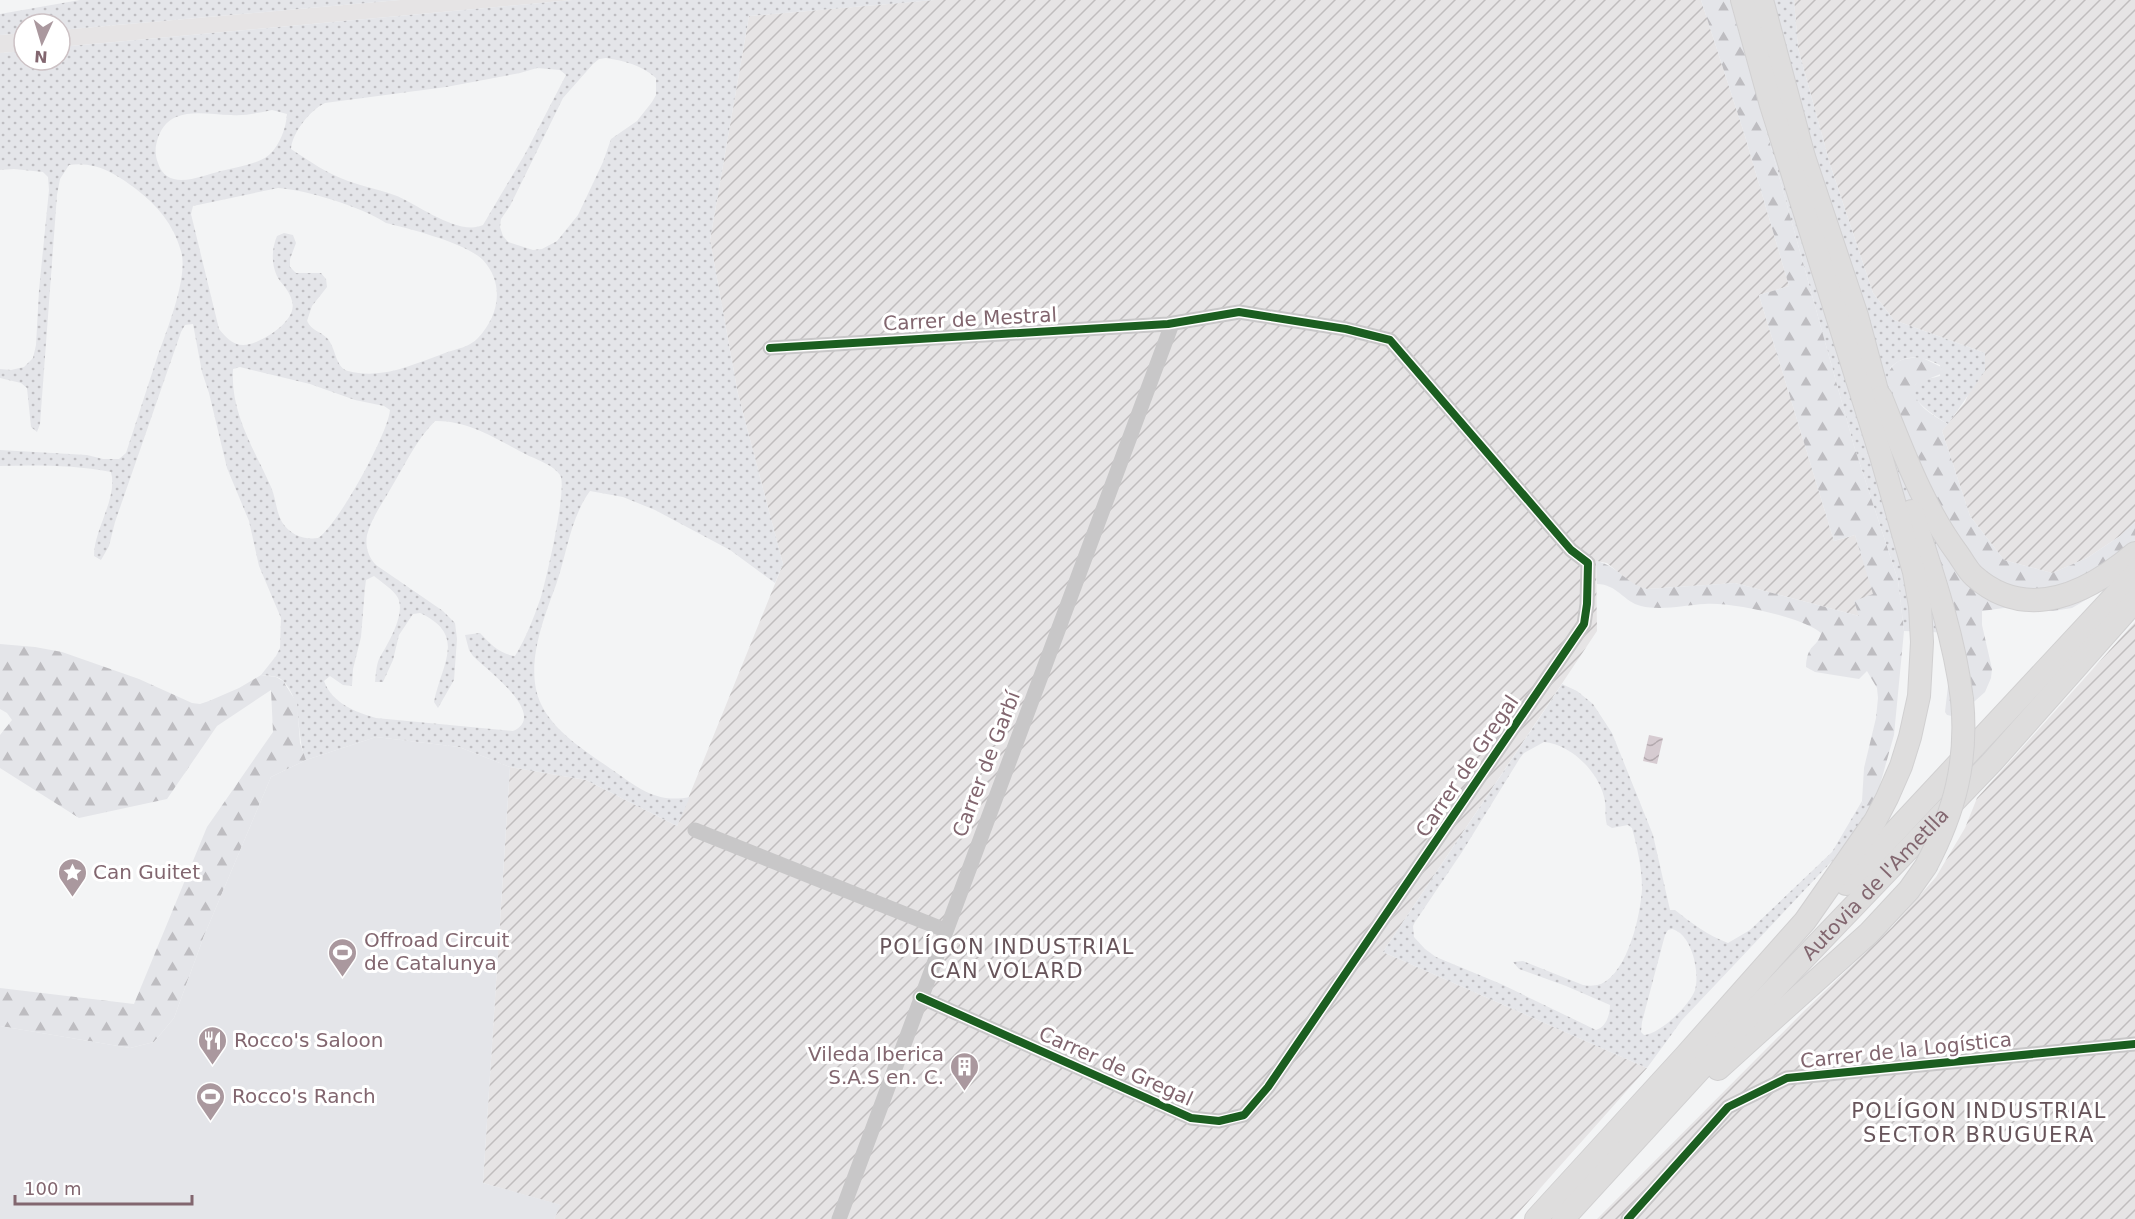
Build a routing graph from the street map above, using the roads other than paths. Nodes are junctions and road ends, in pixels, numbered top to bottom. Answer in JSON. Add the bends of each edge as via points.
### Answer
{"nodes":[{"id":1,"x":1742,"y":0,"type":"edge"},
{"id":2,"x":1762,"y":0,"type":"edge"},
{"id":3,"x":1172,"y":324,"type":"junction"},
{"id":4,"x":770,"y":348,"type":"dead end"},
{"id":5,"x":1876,"y":386,"type":"junction"},
{"id":6,"x":2135,"y":553,"type":"edge"},
{"id":7,"x":2135,"y":574,"type":"edge"},
{"id":8,"x":2135,"y":601,"type":"edge"},
{"id":9,"x":695,"y":830,"type":"dead end"},
{"id":10,"x":1804,"y":921,"type":"junction"},
{"id":11,"x":945,"y":930,"type":"junction"},
{"id":12,"x":920,"y":998,"type":"junction"},
{"id":13,"x":2135,"y":1044,"type":"edge"},
{"id":14,"x":1612,"y":1165,"type":"junction"},
{"id":15,"x":839,"y":1219,"type":"edge"},
{"id":16,"x":1536,"y":1219,"type":"edge"},
{"id":17,"x":1563,"y":1219,"type":"edge"},
{"id":18,"x":1628,"y":1219,"type":"edge"}],
"edges":[{"from":1,"to":10,"type":"highway","via":[[1881,456],[1920,606],[1919,696],[1901,766],[1875,821]]},
{"from":2,"to":5,"type":"highway","via":[[1804,157]]},
{"from":3,"to":4,"type":"street","name":"Carrer de Mestral"},
{"from":3,"to":11,"type":"street","name":"Carrer de Garbí"},
{"from":3,"to":12,"type":"street","name":"Carrer de Gregal","via":[[1239,312],[1390,340],[1571,550],[1588,563],[1584,624],[1268,1087],[1244,1115],[1219,1121],[1191,1118]]},
{"from":5,"to":6,"type":"highway","via":[[1905,456],[1949,543],[1973,576],[1990,588],[2012,597],[2053,599],[2083,590]]},
{"from":5,"to":14,"type":"highway","bridge":true,"via":[[1959,672],[1963,739],[1958,782],[1948,819],[1926,866],[1903,898]]},
{"from":7,"to":10,"type":"highway","name":"Autovia de l'Ametlla","via":[[1846,883]]},
{"from":8,"to":14,"type":"highway","name":"Autovia de l'Ametlla","via":[[1992,762],[1767,996]]},
{"from":9,"to":11,"type":"street"},
{"from":10,"to":16,"type":"highway"},
{"from":11,"to":12,"type":"street","name":"Carrer de Garbí"},
{"from":12,"to":15,"type":"street","name":"Carrer de Garbí"},
{"from":13,"to":18,"type":"street","name":"Carrer de la Logística","via":[[1787,1078],[1728,1107]]},
{"from":14,"to":17,"type":"highway"}]}
